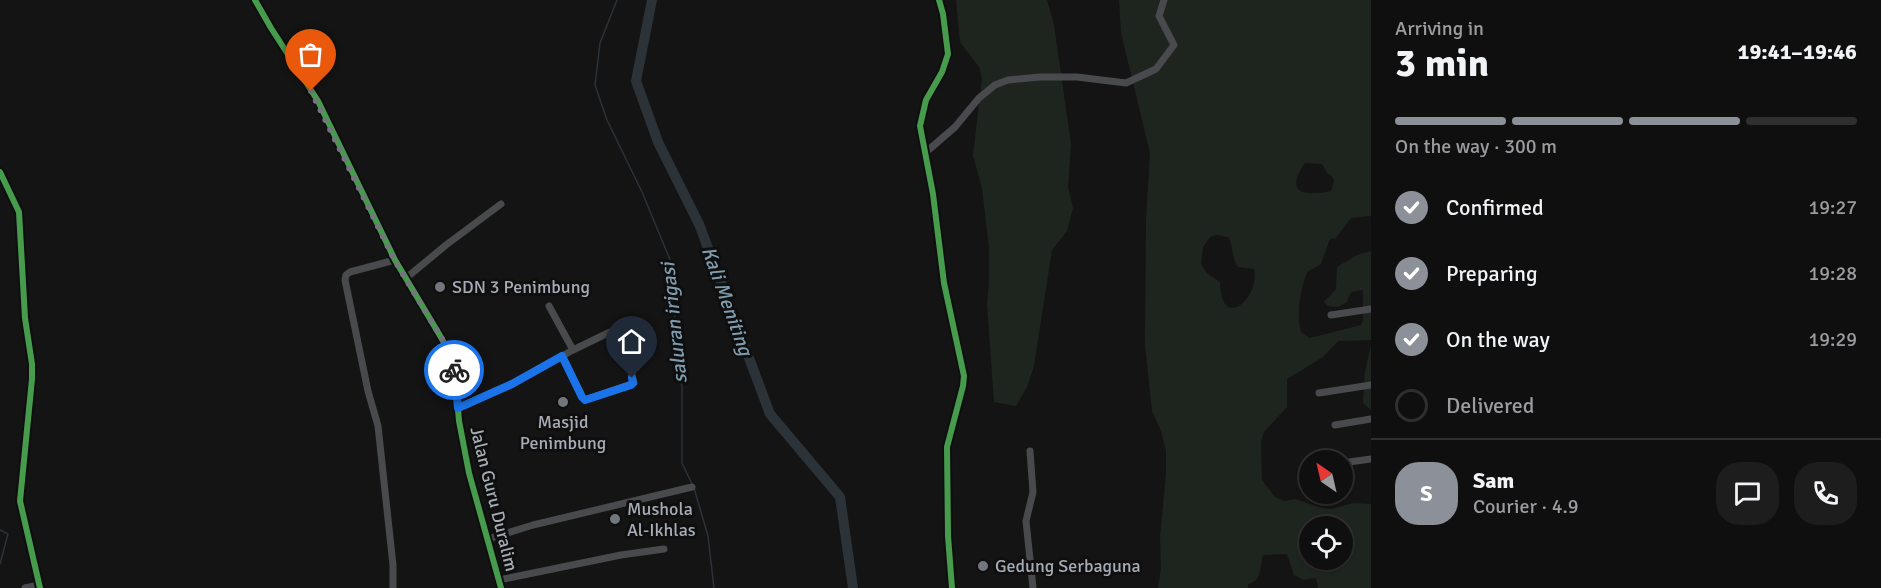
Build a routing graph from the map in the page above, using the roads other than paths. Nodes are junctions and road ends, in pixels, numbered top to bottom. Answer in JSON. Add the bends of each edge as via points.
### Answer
{"nodes":[{"id":1,"x":255,"y":0,"type":"edge"},
{"id":2,"x":939,"y":0,"type":"edge"},
{"id":3,"x":1164,"y":0,"type":"edge"},
{"id":4,"x":925,"y":153,"type":"junction"},
{"id":5,"x":0,"y":172,"type":"edge"},
{"id":6,"x":501,"y":204,"type":"dead end"},
{"id":7,"x":395,"y":261,"type":"junction"},
{"id":8,"x":405,"y":279,"type":"junction"},
{"id":9,"x":549,"y":306,"type":"dead end"},
{"id":10,"x":1371,"y":309,"type":"edge"},
{"id":11,"x":1331,"y":315,"type":"dead end"},
{"id":12,"x":573,"y":350,"type":"junction"},
{"id":13,"x":562,"y":356,"type":"junction"},
{"id":14,"x":1371,"y":385,"type":"edge"},
{"id":15,"x":1319,"y":393,"type":"dead end"},
{"id":16,"x":458,"y":408,"type":"junction"},
{"id":17,"x":1371,"y":419,"type":"edge"},
{"id":18,"x":1335,"y":425,"type":"dead end"},
{"id":19,"x":1030,"y":451,"type":"dead end"},
{"id":20,"x":1371,"y":459,"type":"edge"},
{"id":21,"x":1353,"y":461,"type":"edge"},
{"id":22,"x":692,"y":486,"type":"dead end"},
{"id":23,"x":488,"y":539,"type":"junction"},
{"id":24,"x":664,"y":549,"type":"dead end"},
{"id":25,"x":500,"y":584,"type":"edge"},
{"id":26,"x":39,"y":586,"type":"edge"},
{"id":27,"x":26,"y":588,"type":"edge"},
{"id":28,"x":393,"y":588,"type":"edge"},
{"id":29,"x":952,"y":588,"type":"edge"},
{"id":30,"x":1033,"y":588,"type":"edge"}],
"edges":[{"from":1,"to":7,"type":"street","name":"Jalan Guru Duralim","via":[[318,101]]},
{"from":2,"to":4,"type":"street","via":[[948,54],[922,110],[920,126]]},
{"from":3,"to":4,"type":"street","via":[[1159,16],[1174,45],[1156,69],[1123,84],[1077,77],[1008,80],[979,98],[955,127]]},
{"from":4,"to":29,"type":"street","via":[[944,283],[964,376],[947,447]]},
{"from":5,"to":26,"type":"street","via":[[17,205],[21,227],[32,379],[20,501]]},
{"from":6,"to":8,"type":"street"},
{"from":7,"to":8,"type":"street","name":"Jalan Guru Duralim"},
{"from":7,"to":28,"type":"street","via":[[350,272],[345,279],[378,426]]},
{"from":8,"to":16,"type":"street","name":"Jalan Guru Duralim","via":[[449,353]]},
{"from":9,"to":12,"type":"street"},
{"from":10,"to":11,"type":"street"},
{"from":12,"to":13,"type":"street"},
{"from":12,"to":13,"type":"street","via":[[608,332],[614,333],[631,362],[633,383],[585,400]]},
{"from":13,"to":16,"type":"street"},
{"from":14,"to":15,"type":"street"},
{"from":16,"to":23,"type":"street","name":"Jalan Guru Duralim","via":[[469,473]]},
{"from":17,"to":18,"type":"street"},
{"from":19,"to":30,"type":"street","via":[[1033,492],[1026,521]]},
{"from":20,"to":21,"type":"street"},
{"from":22,"to":23,"type":"street"},
{"from":23,"to":25,"type":"street","name":"Jalan Guru Duralim"},
{"from":24,"to":25,"type":"street","via":[[621,555]]},
{"from":26,"to":27,"type":"street"}]}
